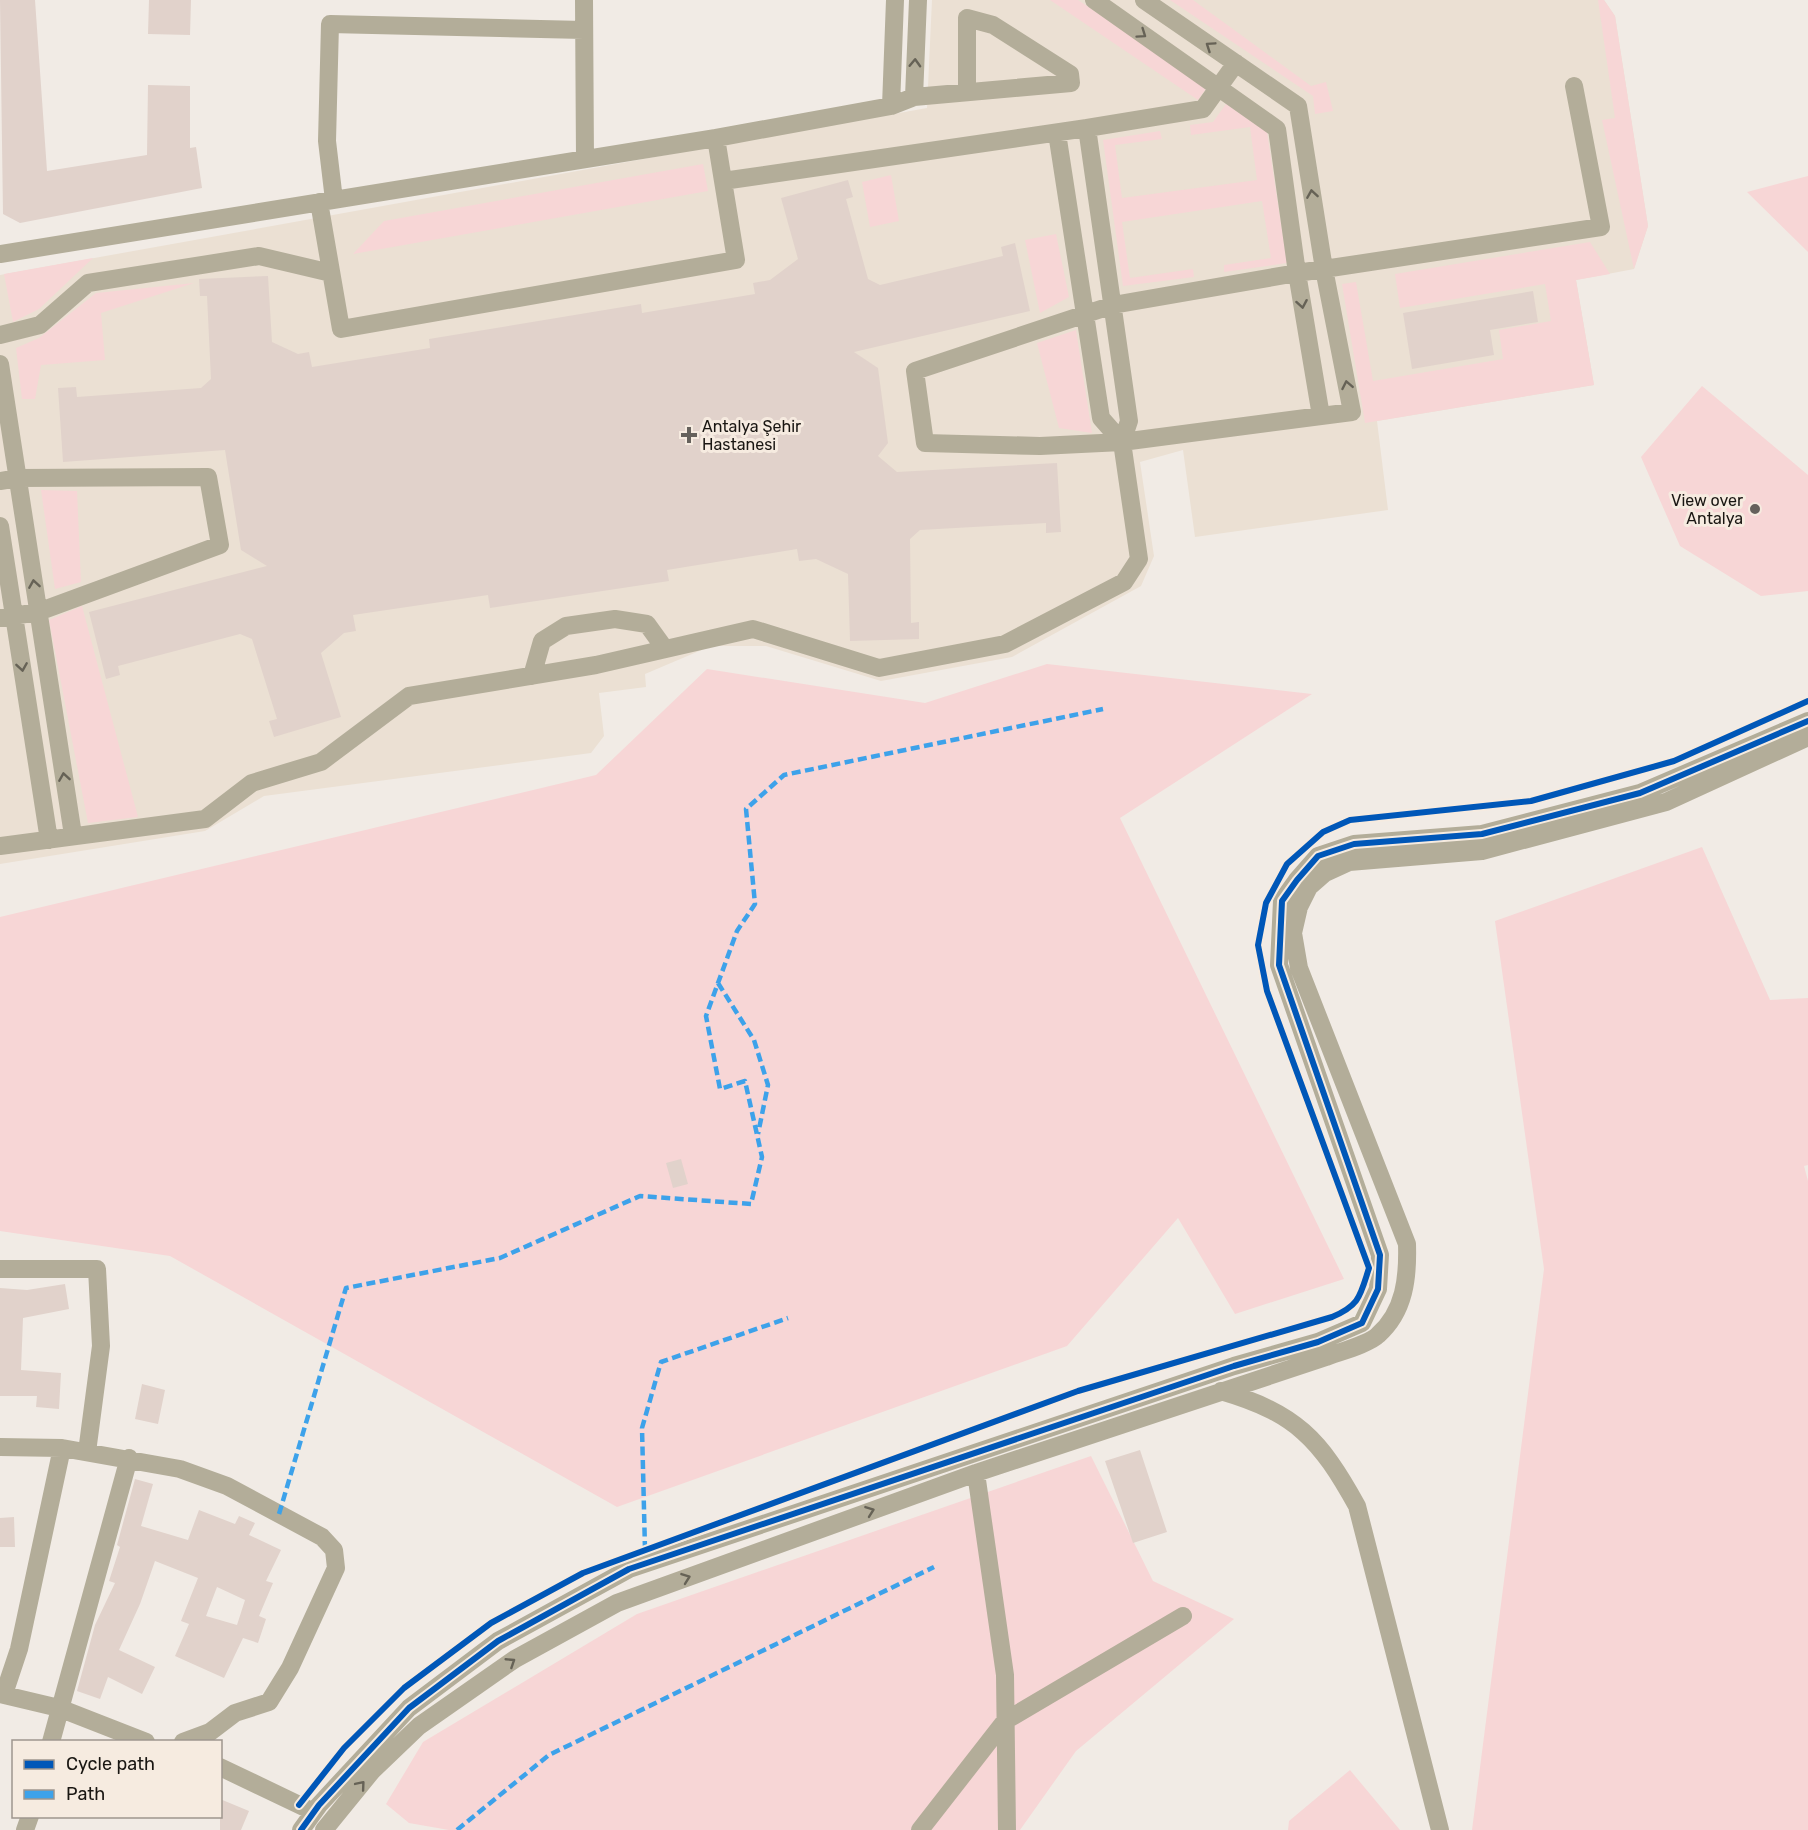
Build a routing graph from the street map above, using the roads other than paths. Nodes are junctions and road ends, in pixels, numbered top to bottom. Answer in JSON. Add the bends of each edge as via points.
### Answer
{"nodes":[{"id":1,"x":584,"y":0,"type":"edge"},
{"id":2,"x":895,"y":0,"type":"edge"},
{"id":3,"x":918,"y":0,"type":"edge"},
{"id":4,"x":1094,"y":0,"type":"edge"},
{"id":5,"x":1144,"y":0,"type":"edge"},
{"id":6,"x":584,"y":30,"type":"junction"},
{"id":7,"x":1236,"y":63,"type":"junction"},
{"id":8,"x":1574,"y":86,"type":"dead end"},
{"id":9,"x":1219,"y":88,"type":"junction"},
{"id":10,"x":968,"y":92,"type":"junction"},
{"id":11,"x":914,"y":97,"type":"junction"},
{"id":12,"x":891,"y":106,"type":"junction"},
{"id":13,"x":1087,"y":128,"type":"junction"},
{"id":14,"x":1057,"y":133,"type":"junction"},
{"id":15,"x":716,"y":138,"type":"junction"},
{"id":16,"x":585,"y":159,"type":"junction"},
{"id":17,"x":723,"y":181,"type":"junction"},
{"id":18,"x":326,"y":201,"type":"junction"},
{"id":19,"x":0,"y":254,"type":"edge"},
{"id":20,"x":1324,"y":269,"type":"junction"},
{"id":21,"x":331,"y":273,"type":"junction"},
{"id":22,"x":1296,"y":273,"type":"junction"},
{"id":23,"x":1113,"y":305,"type":"junction"},
{"id":24,"x":1085,"y":314,"type":"junction"},
{"id":25,"x":0,"y":335,"type":"edge"},
{"id":26,"x":0,"y":364,"type":"edge"},
{"id":27,"x":1321,"y":416,"type":"junction"},
{"id":28,"x":1122,"y":442,"type":"junction"},
{"id":29,"x":9,"y":479,"type":"edge"},
{"id":30,"x":0,"y":526,"type":"edge"},
{"id":31,"x":38,"y":612,"type":"junction"},
{"id":32,"x":7,"y":617,"type":"edge"},
{"id":33,"x":665,"y":649,"type":"junction"},
{"id":34,"x":532,"y":676,"type":"junction"},
{"id":35,"x":1808,"y":721,"type":"edge"},
{"id":36,"x":1808,"y":737,"type":"edge"},
{"id":37,"x":73,"y":835,"type":"junction"},
{"id":38,"x":49,"y":840,"type":"junction"},
{"id":39,"x":0,"y":846,"type":"edge"},
{"id":40,"x":0,"y":1269,"type":"edge"},
{"id":41,"x":1221,"y":1391,"type":"junction"},
{"id":42,"x":0,"y":1447,"type":"edge"},
{"id":43,"x":62,"y":1448,"type":"junction"},
{"id":44,"x":87,"y":1452,"type":"junction"},
{"id":45,"x":129,"y":1458,"type":"junction"},
{"id":46,"x":976,"y":1473,"type":"junction"},
{"id":47,"x":1183,"y":1616,"type":"dead end"},
{"id":48,"x":2,"y":1694,"type":"edge"},
{"id":49,"x":59,"y":1708,"type":"junction"},
{"id":50,"x":1005,"y":1721,"type":"junction"},
{"id":51,"x":51,"y":1740,"type":"edge"},
{"id":52,"x":141,"y":1740,"type":"edge"},
{"id":53,"x":188,"y":1740,"type":"edge"},
{"id":54,"x":222,"y":1768,"type":"edge"},
{"id":55,"x":314,"y":1812,"type":"junction"},
{"id":56,"x":330,"y":1829,"type":"edge"},
{"id":57,"x":301,"y":1830,"type":"edge"},
{"id":58,"x":920,"y":1830,"type":"edge"},
{"id":59,"x":1007,"y":1830,"type":"edge"},
{"id":60,"x":1440,"y":1830,"type":"edge"}],
"edges":[{"from":1,"to":6,"type":"street"},
{"from":2,"to":12,"type":"street"},
{"from":11,"to":3,"type":"street","one_way":true},
{"from":4,"to":9,"type":"street","one_way":true},
{"from":7,"to":5,"type":"street","one_way":true},
{"from":6,"to":16,"type":"street"},
{"from":6,"to":18,"type":"street","via":[[330,24]]},
{"from":7,"to":9,"type":"street"},
{"from":20,"to":7,"type":"street","one_way":true,"via":[[1298,106]]},
{"from":8,"to":20,"type":"street","via":[[1601,227]]},
{"from":9,"to":13,"type":"street","via":[[1203,109]]},
{"from":9,"to":22,"type":"street","via":[[1277,129]]},
{"from":10,"to":10,"type":"street","via":[[967,18],[993,25],[1070,74],[1071,83]]},
{"from":10,"to":11,"type":"street"},
{"from":11,"to":12,"type":"street"},
{"from":12,"to":15,"type":"street"},
{"from":13,"to":14,"type":"street"},
{"from":13,"to":23,"type":"street"},
{"from":14,"to":17,"type":"street"},
{"from":14,"to":24,"type":"street"},
{"from":15,"to":16,"type":"street"},
{"from":15,"to":17,"type":"street"},
{"from":16,"to":18,"type":"street"},
{"from":17,"to":21,"type":"street","via":[[736,260],[341,329]]},
{"from":18,"to":19,"type":"street"},
{"from":18,"to":21,"type":"street"},
{"from":20,"to":22,"type":"street"},
{"from":27,"to":20,"type":"street","one_way":true,"via":[[1352,412]]},
{"from":21,"to":25,"type":"street","via":[[259,256],[88,283],[40,325]]},
{"from":22,"to":23,"type":"street"},
{"from":22,"to":27,"type":"street","one_way":true},
{"from":23,"to":24,"type":"street"},
{"from":23,"to":28,"type":"street","via":[[1129,421]]},
{"from":24,"to":28,"type":"street","via":[[1101,418]]},
{"from":24,"to":28,"type":"street","via":[[915,371],[925,443],[1040,446]]},
{"from":26,"to":29,"type":"street"},
{"from":27,"to":28,"type":"street"},
{"from":28,"to":33,"type":"street","via":[[1139,559],[1124,582],[1005,644],[879,668],[753,629]]},
{"from":31,"to":29,"type":"street","one_way":true},
{"from":29,"to":31,"type":"street","via":[[208,477],[220,545]]},
{"from":30,"to":32,"type":"street"},
{"from":31,"to":32,"type":"street"},
{"from":37,"to":31,"type":"street","one_way":true},
{"from":32,"to":38,"type":"street","one_way":true},
{"from":33,"to":34,"type":"street"},
{"from":33,"to":34,"type":"street","via":[[647,624],[615,619],[566,626],[542,641]]},
{"from":34,"to":37,"type":"street","via":[[409,696],[321,762],[252,783],[206,819]]},
{"from":35,"to":55,"type":"street","via":[[1640,793],[1482,834],[1354,844],[1318,856],[1297,880],[1282,901],[1279,965],[1380,1255],[1378,1289],[1362,1323],[1318,1342],[1234,1366],[629,1569],[498,1641],[409,1708]]},
{"from":36,"to":41,"type":"street","via":[[1666,802],[1482,851],[1349,862],[1325,873],[1309,887],[1293,933],[1299,968],[1407,1244],[1408,1272],[1401,1303],[1378,1336]]},
{"from":37,"to":38,"type":"street"},
{"from":38,"to":39,"type":"street"},
{"from":40,"to":44,"type":"street","via":[[97,1269],[101,1346]]},
{"from":41,"to":46,"type":"street"},
{"from":41,"to":60,"type":"street","via":[[1258,1402],[1303,1430],[1334,1463],[1357,1506]]},
{"from":42,"to":43,"type":"street"},
{"from":43,"to":44,"type":"street"},
{"from":43,"to":48,"type":"street","via":[[19,1649]]},
{"from":44,"to":45,"type":"street"},
{"from":45,"to":49,"type":"street"},
{"from":45,"to":53,"type":"street","via":[[180,1469],[227,1486],[322,1538],[337,1559],[290,1668],[269,1702],[235,1713],[210,1732]]},
{"from":46,"to":50,"type":"street","via":[[1005,1676]]},
{"from":56,"to":46,"type":"street","one_way":true,"via":[[372,1771],[419,1726],[515,1659],[617,1603]]},
{"from":47,"to":50,"type":"street"},
{"from":48,"to":49,"type":"street"},
{"from":49,"to":51,"type":"street"},
{"from":49,"to":52,"type":"street"},
{"from":50,"to":58,"type":"street"},
{"from":50,"to":59,"type":"street"},
{"from":54,"to":55,"type":"street"},
{"from":55,"to":57,"type":"street"}]}
